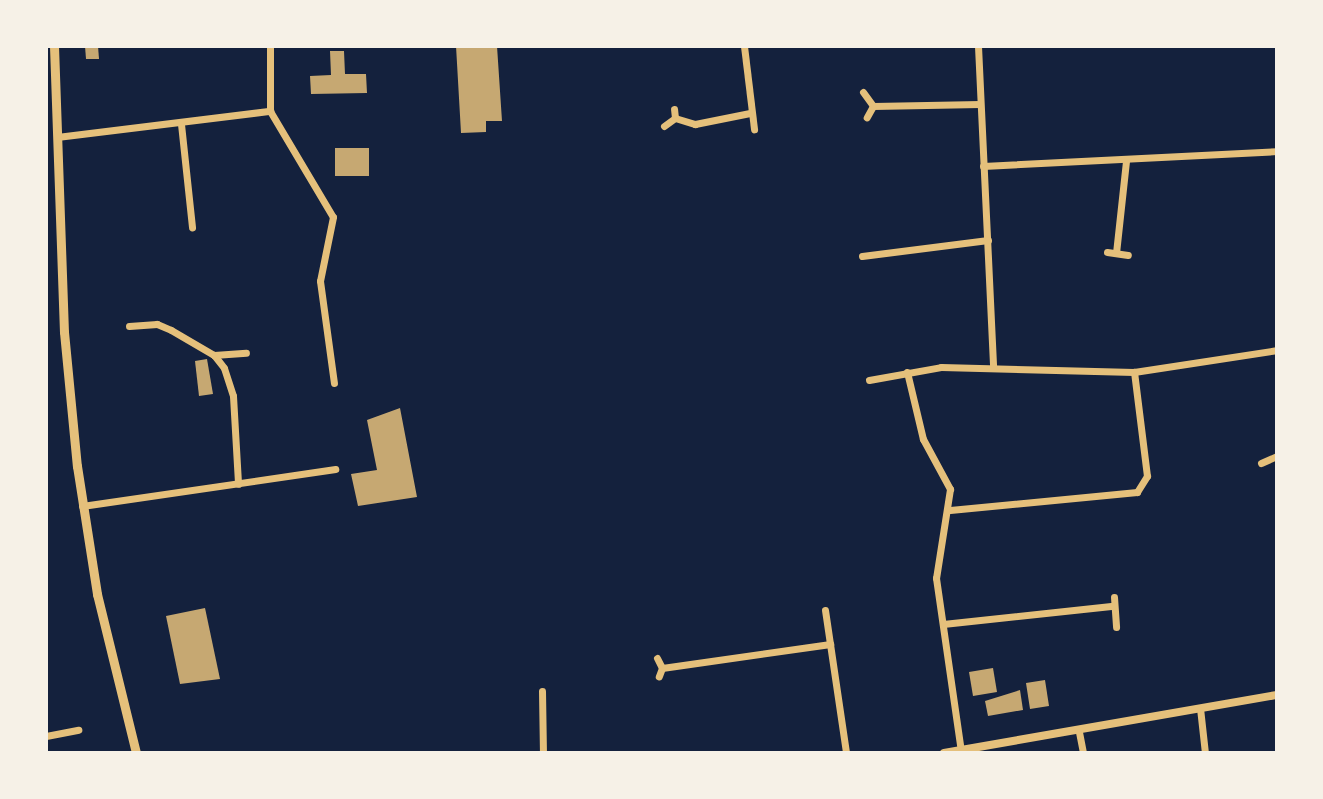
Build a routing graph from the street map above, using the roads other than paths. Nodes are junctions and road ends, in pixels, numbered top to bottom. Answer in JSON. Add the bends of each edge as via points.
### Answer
{"nodes":[{"id":1,"x":54,"y":46,"type":"edge"},
{"id":2,"x":270,"y":46,"type":"edge"},
{"id":3,"x":744,"y":46,"type":"edge"},
{"id":4,"x":978,"y":46,"type":"edge"},
{"id":5,"x":863,"y":92,"type":"dead end"},
{"id":6,"x":980,"y":104,"type":"junction"},
{"id":7,"x":873,"y":106,"type":"junction"},
{"id":8,"x":674,"y":109,"type":"dead end"},
{"id":9,"x":51,"y":111,"type":"edge"},
{"id":10,"x":270,"y":111,"type":"junction"},
{"id":11,"x":750,"y":113,"type":"junction"},
{"id":12,"x":867,"y":117,"type":"dead end"},
{"id":13,"x":675,"y":118,"type":"junction"},
{"id":14,"x":181,"y":124,"type":"junction"},
{"id":15,"x":664,"y":126,"type":"dead end"},
{"id":16,"x":754,"y":129,"type":"dead end"},
{"id":17,"x":57,"y":137,"type":"junction"},
{"id":18,"x":1277,"y":151,"type":"edge"},
{"id":19,"x":1126,"y":161,"type":"junction"},
{"id":20,"x":983,"y":166,"type":"junction"},
{"id":21,"x":192,"y":227,"type":"dead end"},
{"id":22,"x":988,"y":240,"type":"junction"},
{"id":23,"x":1128,"y":255,"type":"dead end"},
{"id":24,"x":862,"y":256,"type":"dead end"},
{"id":25,"x":129,"y":326,"type":"dead end"},
{"id":26,"x":1277,"y":350,"type":"edge"},
{"id":27,"x":246,"y":353,"type":"dead end"},
{"id":28,"x":214,"y":355,"type":"junction"},
{"id":29,"x":993,"y":366,"type":"junction"},
{"id":30,"x":907,"y":372,"type":"junction"},
{"id":31,"x":1134,"y":372,"type":"junction"},
{"id":32,"x":869,"y":380,"type":"dead end"},
{"id":33,"x":334,"y":383,"type":"dead end"},
{"id":34,"x":1277,"y":456,"type":"edge"},
{"id":35,"x":1261,"y":463,"type":"dead end"},
{"id":36,"x":335,"y":469,"type":"dead end"},
{"id":37,"x":238,"y":484,"type":"junction"},
{"id":38,"x":82,"y":506,"type":"junction"},
{"id":39,"x":950,"y":510,"type":"junction"},
{"id":40,"x":1114,"y":597,"type":"dead end"},
{"id":41,"x":1111,"y":606,"type":"junction"},
{"id":42,"x":825,"y":610,"type":"dead end"},
{"id":43,"x":943,"y":624,"type":"junction"},
{"id":44,"x":1116,"y":627,"type":"dead end"},
{"id":45,"x":830,"y":644,"type":"junction"},
{"id":46,"x":657,"y":658,"type":"dead end"},
{"id":47,"x":542,"y":691,"type":"dead end"},
{"id":48,"x":1277,"y":695,"type":"edge"},
{"id":49,"x":1200,"y":708,"type":"junction"},
{"id":50,"x":78,"y":730,"type":"dead end"},
{"id":51,"x":1079,"y":732,"type":"junction"},
{"id":52,"x":46,"y":736,"type":"edge"},
{"id":53,"x":961,"y":751,"type":"junction"},
{"id":54,"x":136,"y":753,"type":"edge"},
{"id":55,"x":543,"y":753,"type":"edge"},
{"id":56,"x":846,"y":753,"type":"edge"},
{"id":57,"x":944,"y":753,"type":"edge"},
{"id":58,"x":1083,"y":753,"type":"edge"},
{"id":59,"x":1205,"y":753,"type":"edge"}],
"edges":[{"from":1,"to":9,"type":"main road"},
{"from":2,"to":10,"type":"street"},
{"from":3,"to":11,"type":"street"},
{"from":4,"to":6,"type":"street"},
{"from":5,"to":7,"type":"street"},
{"from":6,"to":7,"type":"street"},
{"from":6,"to":20,"type":"street"},
{"from":7,"to":12,"type":"street"},
{"from":8,"to":13,"type":"street"},
{"from":9,"to":17,"type":"main road"},
{"from":10,"to":14,"type":"street"},
{"from":10,"to":33,"type":"street","via":[[333,217],[320,281]]},
{"from":11,"to":13,"type":"street","via":[[695,124]]},
{"from":11,"to":16,"type":"street"},
{"from":13,"to":15,"type":"street"},
{"from":14,"to":17,"type":"street"},
{"from":14,"to":21,"type":"street"},
{"from":17,"to":38,"type":"main road","via":[[62,277]]},
{"from":18,"to":19,"type":"street"},
{"from":19,"to":20,"type":"street"},
{"from":19,"to":23,"type":"street","via":[[1112,253]]},
{"from":20,"to":22,"type":"street"},
{"from":22,"to":24,"type":"street"},
{"from":22,"to":29,"type":"street"},
{"from":25,"to":28,"type":"street","via":[[157,324]]},
{"from":26,"to":31,"type":"street"},
{"from":27,"to":28,"type":"street"},
{"from":28,"to":37,"type":"street","via":[[233,396]]},
{"from":29,"to":30,"type":"street"},
{"from":29,"to":31,"type":"street"},
{"from":30,"to":32,"type":"street"},
{"from":30,"to":39,"type":"street","via":[[923,439],[950,489]]},
{"from":31,"to":39,"type":"street","via":[[1147,476],[1137,492]]},
{"from":34,"to":35,"type":"street"},
{"from":36,"to":37,"type":"street"},
{"from":37,"to":38,"type":"street"},
{"from":38,"to":54,"type":"main road","via":[[100,608]]},
{"from":39,"to":43,"type":"street","via":[[936,578]]},
{"from":40,"to":41,"type":"street"},
{"from":41,"to":43,"type":"street"},
{"from":41,"to":44,"type":"street"},
{"from":42,"to":45,"type":"street"},
{"from":43,"to":53,"type":"street"},
{"from":45,"to":46,"type":"street","via":[[661,672]]},
{"from":45,"to":56,"type":"street"},
{"from":47,"to":55,"type":"street"},
{"from":48,"to":49,"type":"street"},
{"from":49,"to":51,"type":"street"},
{"from":49,"to":59,"type":"street"},
{"from":50,"to":52,"type":"street"},
{"from":51,"to":53,"type":"street"},
{"from":51,"to":58,"type":"street"},
{"from":53,"to":57,"type":"street"}]}
